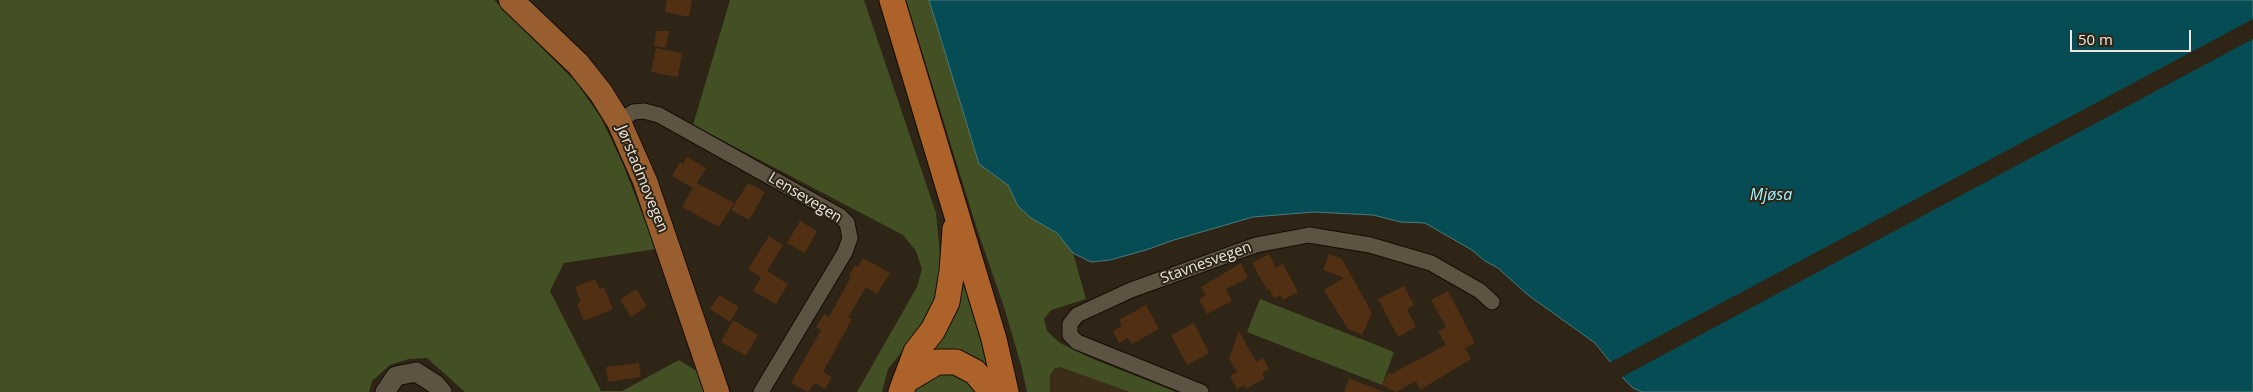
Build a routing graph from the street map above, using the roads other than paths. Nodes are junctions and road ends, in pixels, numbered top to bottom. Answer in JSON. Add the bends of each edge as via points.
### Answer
{"nodes":[{"id":1,"x":511,"y":0,"type":"edge"},
{"id":2,"x":892,"y":0,"type":"edge"},
{"id":3,"x":619,"y":122,"type":"junction"},
{"id":4,"x":956,"y":216,"type":"junction"},
{"id":5,"x":1492,"y":302,"type":"dead end"},
{"id":6,"x":903,"y":386,"type":"edge"},
{"id":7,"x":385,"y":392,"type":"edge"},
{"id":8,"x":442,"y":392,"type":"edge"},
{"id":9,"x":717,"y":392,"type":"edge"},
{"id":10,"x":761,"y":392,"type":"edge"},
{"id":11,"x":992,"y":392,"type":"edge"},
{"id":12,"x":1006,"y":392,"type":"edge"},
{"id":13,"x":1201,"y":392,"type":"edge"}],
"edges":[{"from":1,"to":3,"type":"main road","name":"Jørstadmovegen","via":[[578,64]]},
{"from":2,"to":4,"type":"highway"},
{"from":3,"to":9,"type":"main road","name":"Jørstadmovegen","via":[[648,189]]},
{"from":3,"to":10,"type":"street","name":"Lensevegen","via":[[633,112],[659,114],[840,216],[847,223],[850,238],[845,252]]},
{"from":4,"to":6,"type":"highway","via":[[947,302],[934,330],[916,352]]},
{"from":4,"to":12,"type":"highway","via":[[994,339]]},
{"from":5,"to":13,"type":"street","name":"Stavnesvegen","via":[[1480,291],[1430,263],[1370,245],[1309,235],[1256,245],[1131,290],[1077,315],[1070,324],[1070,335],[1077,342]]},
{"from":6,"to":11,"type":"highway","via":[[932,364],[956,362],[975,372]]},
{"from":7,"to":8,"type":"street","via":[[396,376],[416,372]]}]}
